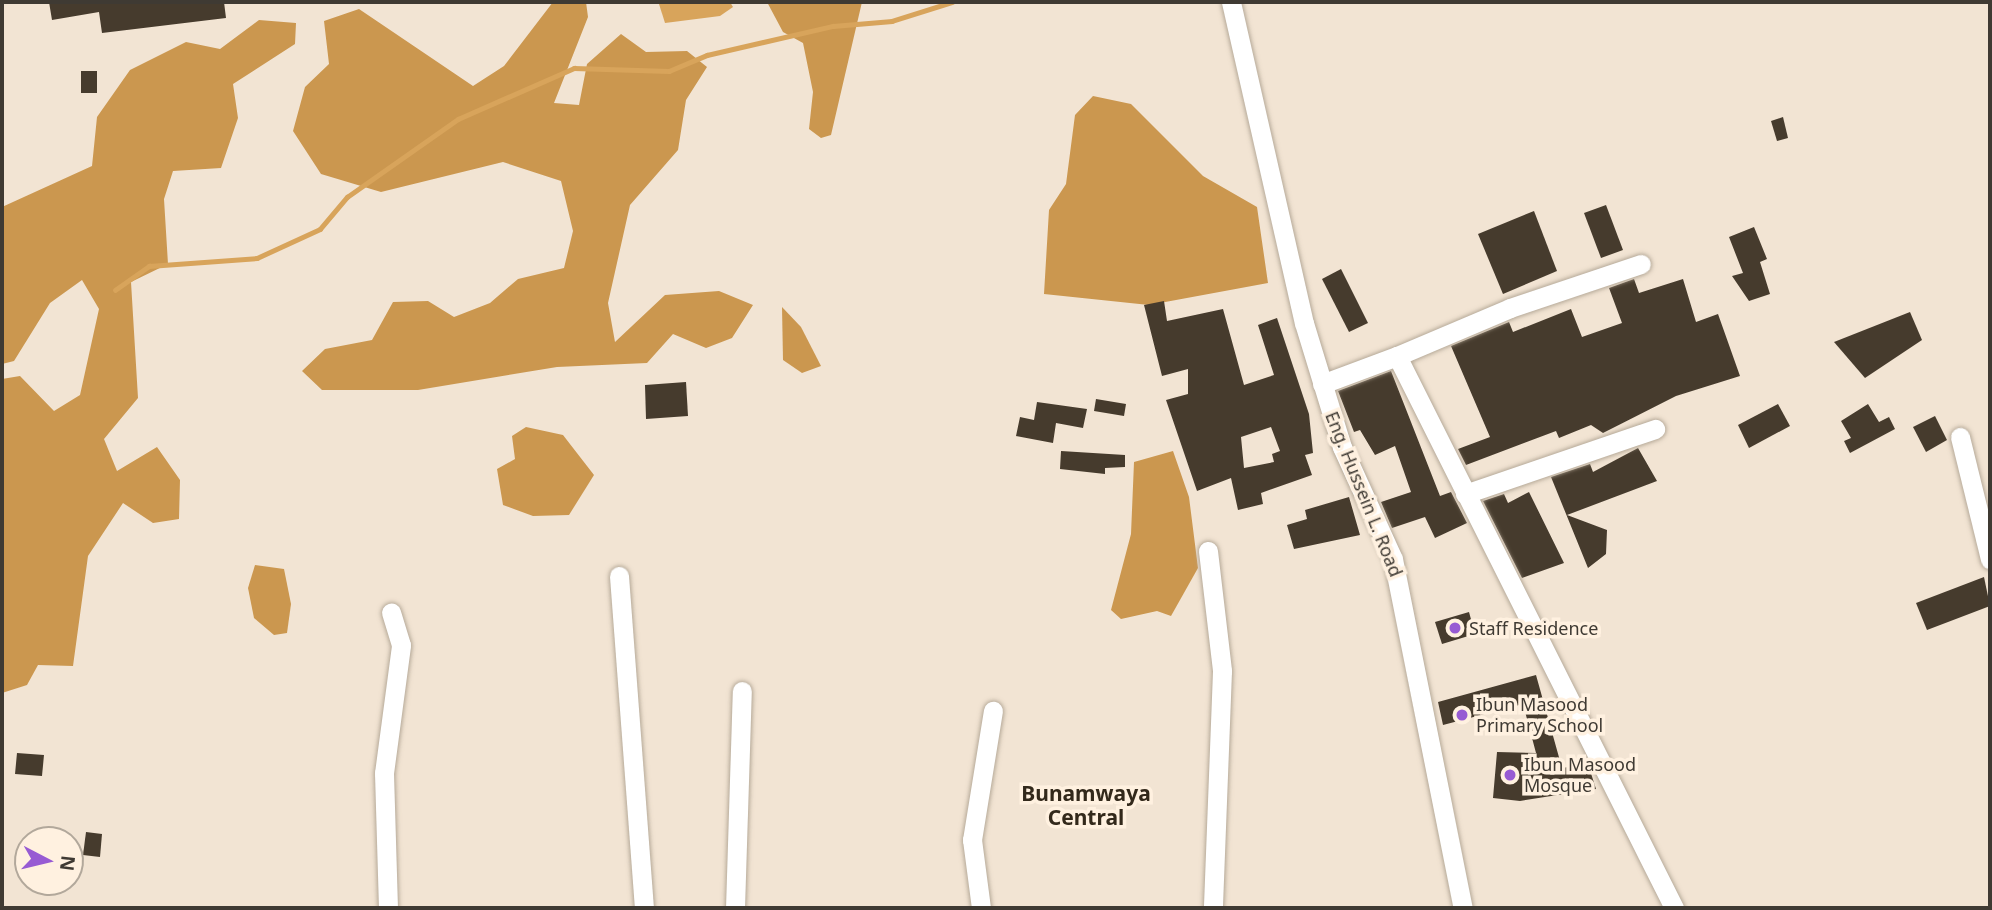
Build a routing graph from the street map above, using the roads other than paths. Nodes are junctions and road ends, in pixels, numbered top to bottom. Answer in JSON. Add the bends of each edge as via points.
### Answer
{"nodes":[{"id":1,"x":1231,"y":2,"type":"edge"},
{"id":2,"x":1642,"y":264,"type":"dead end"},
{"id":3,"x":1397,"y":356,"type":"junction"},
{"id":4,"x":1322,"y":384,"type":"junction"},
{"id":5,"x":1655,"y":429,"type":"dead end"},
{"id":6,"x":1959,"y":437,"type":"dead end"},
{"id":7,"x":1465,"y":494,"type":"junction"},
{"id":8,"x":1208,"y":551,"type":"dead end"},
{"id":9,"x":1990,"y":559,"type":"edge"},
{"id":10,"x":619,"y":576,"type":"dead end"},
{"id":11,"x":391,"y":612,"type":"dead end"},
{"id":12,"x":742,"y":691,"type":"dead end"},
{"id":13,"x":993,"y":711,"type":"dead end"},
{"id":14,"x":388,"y":908,"type":"edge"},
{"id":15,"x":645,"y":908,"type":"edge"},
{"id":16,"x":735,"y":908,"type":"edge"},
{"id":17,"x":981,"y":908,"type":"edge"},
{"id":18,"x":1213,"y":908,"type":"edge"},
{"id":19,"x":1463,"y":908,"type":"edge"},
{"id":20,"x":1674,"y":908,"type":"edge"}],
"edges":[{"from":1,"to":4,"type":"street","name":"Eng. Hussein L. Road","via":[[1281,236]]},
{"from":2,"to":3,"type":"street","via":[[1510,308]]},
{"from":3,"to":4,"type":"street"},
{"from":3,"to":7,"type":"street"},
{"from":4,"to":19,"type":"street","name":"Eng. Hussein L. Road","via":[[1342,447],[1394,559]]},
{"from":5,"to":7,"type":"street"},
{"from":6,"to":9,"type":"street"},
{"from":7,"to":20,"type":"street"},
{"from":8,"to":18,"type":"street","via":[[1222,671]]},
{"from":10,"to":15,"type":"street"},
{"from":11,"to":14,"type":"street","via":[[401,645],[384,773]]},
{"from":12,"to":16,"type":"street"},
{"from":13,"to":17,"type":"street","via":[[972,840]]}]}
